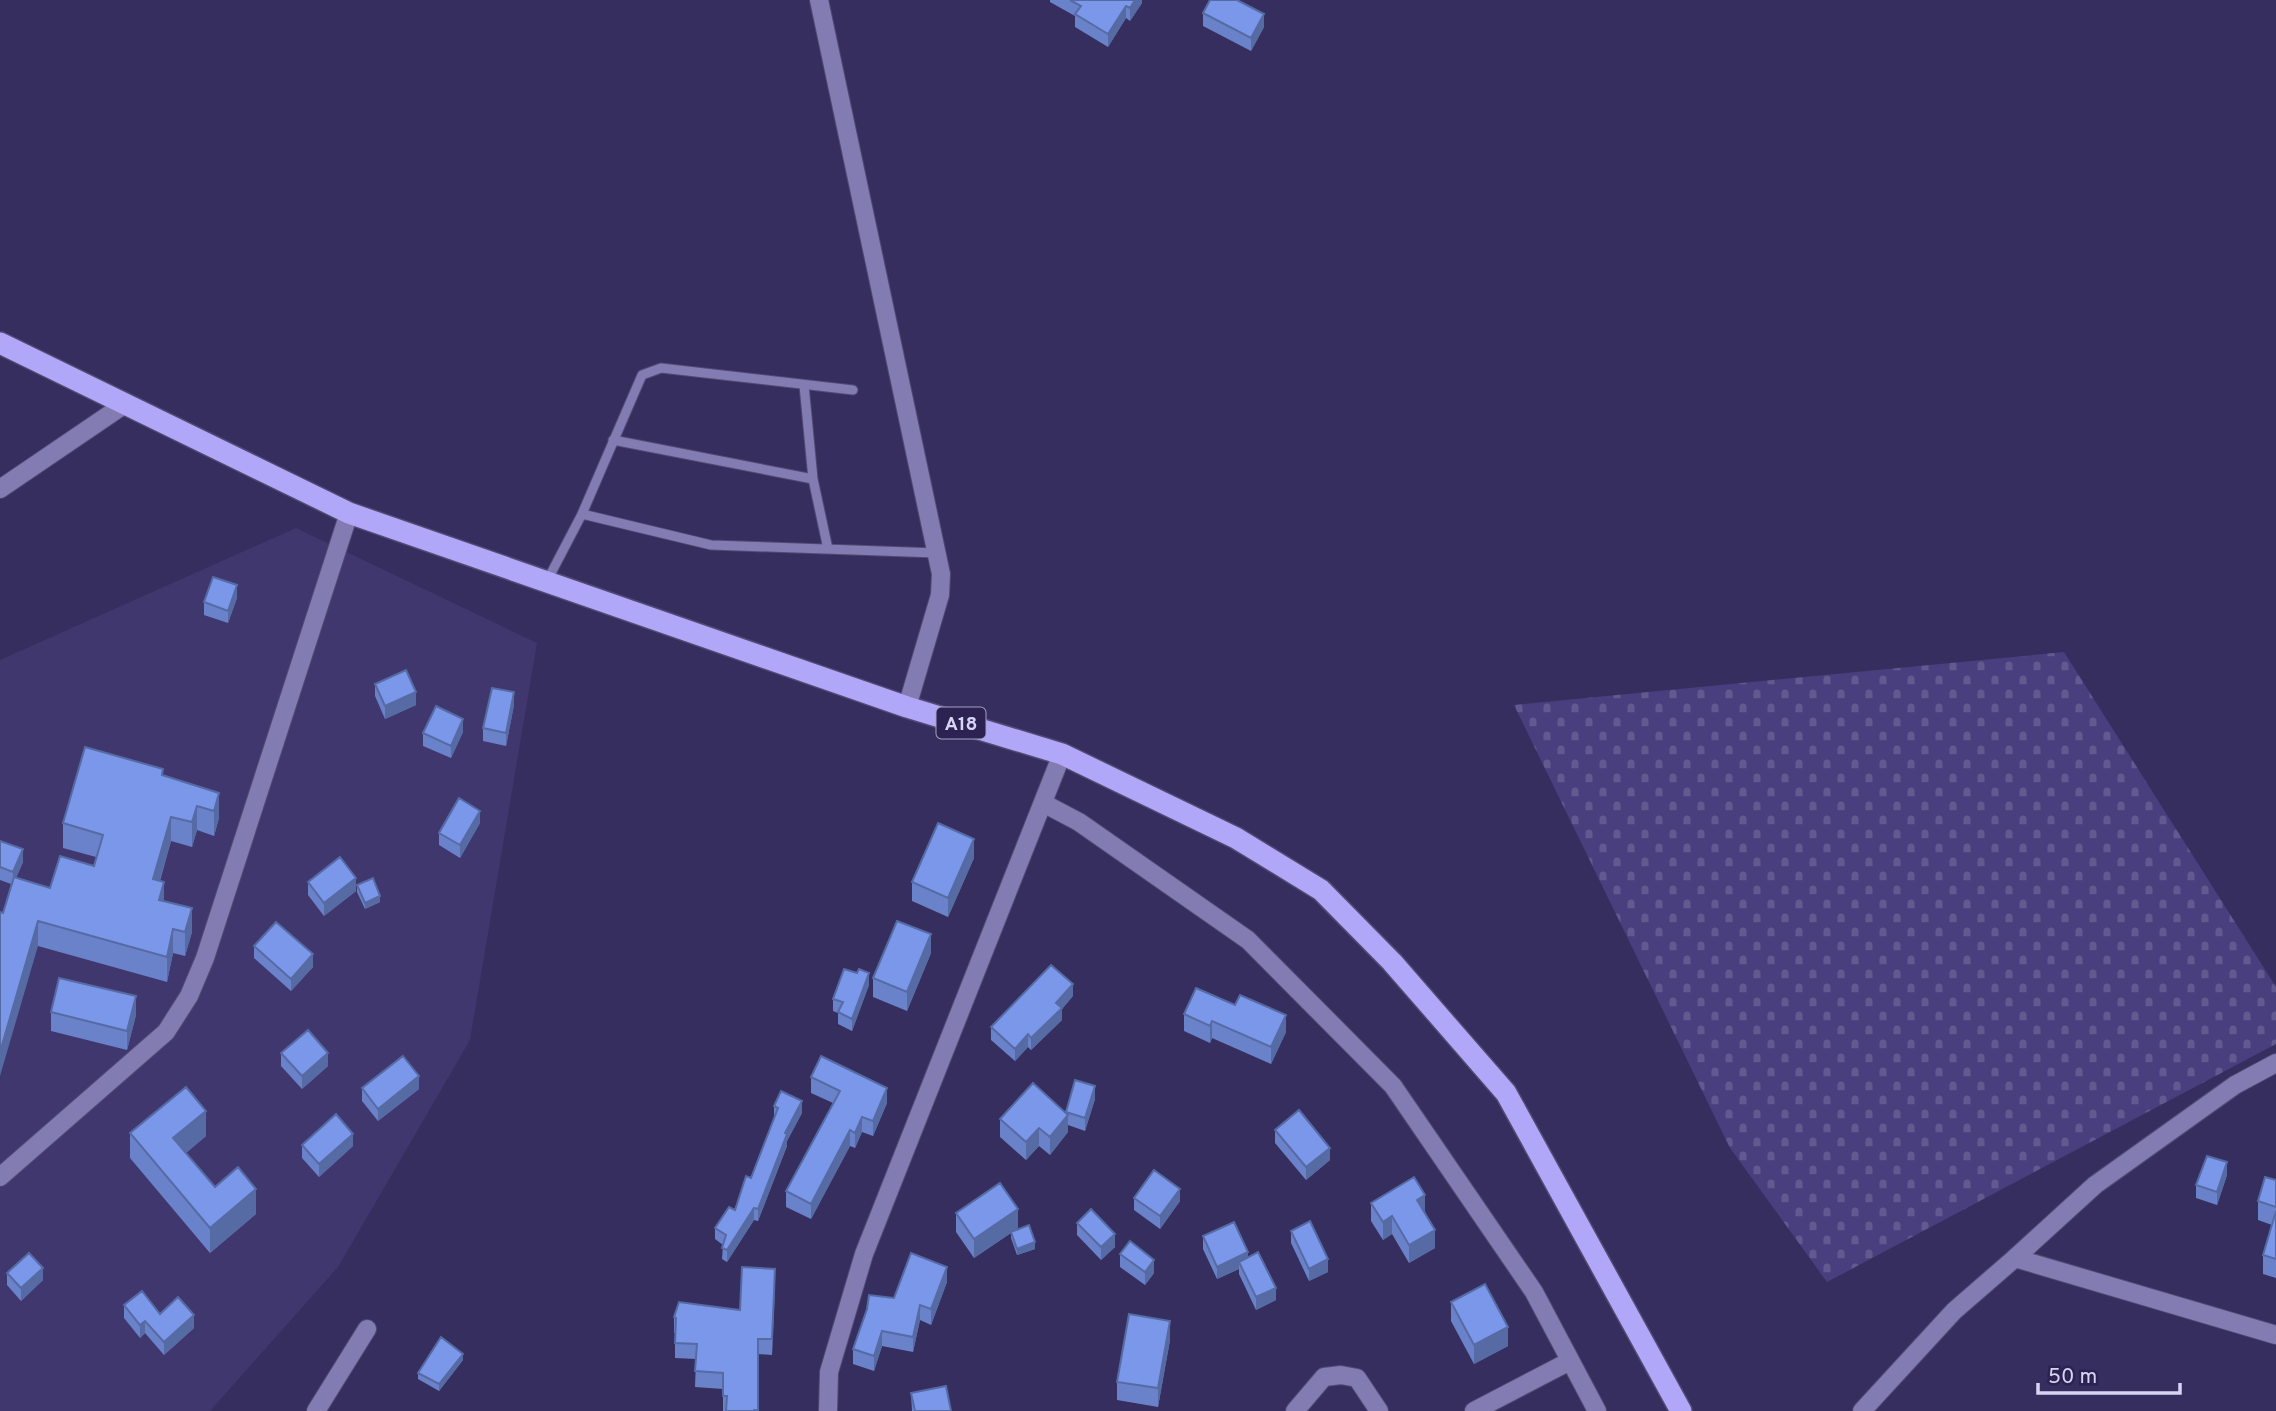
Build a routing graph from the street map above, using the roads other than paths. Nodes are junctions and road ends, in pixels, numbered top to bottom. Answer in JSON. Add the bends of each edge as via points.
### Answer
{"nodes":[{"id":1,"x":819,"y":0,"type":"edge"},
{"id":2,"x":0,"y":343,"type":"edge"},
{"id":3,"x":804,"y":385,"type":"junction"},
{"id":4,"x":853,"y":390,"type":"dead end"},
{"id":5,"x":125,"y":404,"type":"junction"},
{"id":6,"x":613,"y":440,"type":"junction"},
{"id":7,"x":813,"y":479,"type":"junction"},
{"id":8,"x":0,"y":489,"type":"edge"},
{"id":9,"x":349,"y":513,"type":"junction"},
{"id":10,"x":582,"y":514,"type":"junction"},
{"id":11,"x":828,"y":550,"type":"junction"},
{"id":12,"x":937,"y":554,"type":"junction"},
{"id":13,"x":547,"y":582,"type":"junction"},
{"id":14,"x":907,"y":706,"type":"junction"},
{"id":15,"x":1062,"y":754,"type":"junction"},
{"id":16,"x":1043,"y":803,"type":"junction"},
{"id":17,"x":2276,"y":1063,"type":"edge"},
{"id":18,"x":0,"y":1177,"type":"edge"},
{"id":19,"x":2015,"y":1258,"type":"junction"},
{"id":20,"x":367,"y":1329,"type":"dead end"},
{"id":21,"x":2276,"y":1335,"type":"edge"},
{"id":22,"x":1570,"y":1361,"type":"junction"},
{"id":23,"x":316,"y":1411,"type":"edge"},
{"id":24,"x":828,"y":1411,"type":"edge"},
{"id":25,"x":1295,"y":1411,"type":"edge"},
{"id":26,"x":1379,"y":1411,"type":"edge"},
{"id":27,"x":1474,"y":1411,"type":"edge"},
{"id":28,"x":1597,"y":1411,"type":"edge"},
{"id":29,"x":1681,"y":1411,"type":"edge"},
{"id":30,"x":1862,"y":1411,"type":"edge"}],
"edges":[{"from":1,"to":12,"type":"street"},
{"from":2,"to":5,"type":"highway","number":"A18"},
{"from":3,"to":4,"type":"lane"},
{"from":3,"to":6,"type":"lane","via":[[661,368],[642,375]]},
{"from":3,"to":7,"type":"lane"},
{"from":5,"to":8,"type":"street"},
{"from":5,"to":9,"type":"highway","number":"A18"},
{"from":6,"to":7,"type":"lane"},
{"from":6,"to":10,"type":"lane"},
{"from":7,"to":11,"type":"lane"},
{"from":9,"to":13,"type":"highway","number":"A18"},
{"from":9,"to":18,"type":"street","via":[[189,996],[166,1032]]},
{"from":10,"to":11,"type":"lane","via":[[711,545]]},
{"from":10,"to":13,"type":"lane"},
{"from":11,"to":12,"type":"lane"},
{"from":12,"to":14,"type":"street","via":[[940,595]]},
{"from":13,"to":14,"type":"highway","number":"A18"},
{"from":14,"to":15,"type":"highway","number":"A18"},
{"from":15,"to":16,"type":"street"},
{"from":15,"to":29,"type":"highway","number":"A18","via":[[1236,838],[1321,890],[1392,962],[1506,1093]]},
{"from":16,"to":22,"type":"street","via":[[1079,821],[1248,940],[1393,1086],[1534,1292]]},
{"from":16,"to":24,"type":"street","via":[[864,1254],[829,1372]]},
{"from":17,"to":19,"type":"street","via":[[2235,1085],[2095,1185]]},
{"from":19,"to":21,"type":"street"},
{"from":19,"to":30,"type":"street","via":[[1954,1311]]},
{"from":20,"to":23,"type":"street"},
{"from":22,"to":27,"type":"street"},
{"from":22,"to":28,"type":"street"},
{"from":25,"to":26,"type":"street","via":[[1324,1377],[1341,1375],[1357,1377]]}]}
